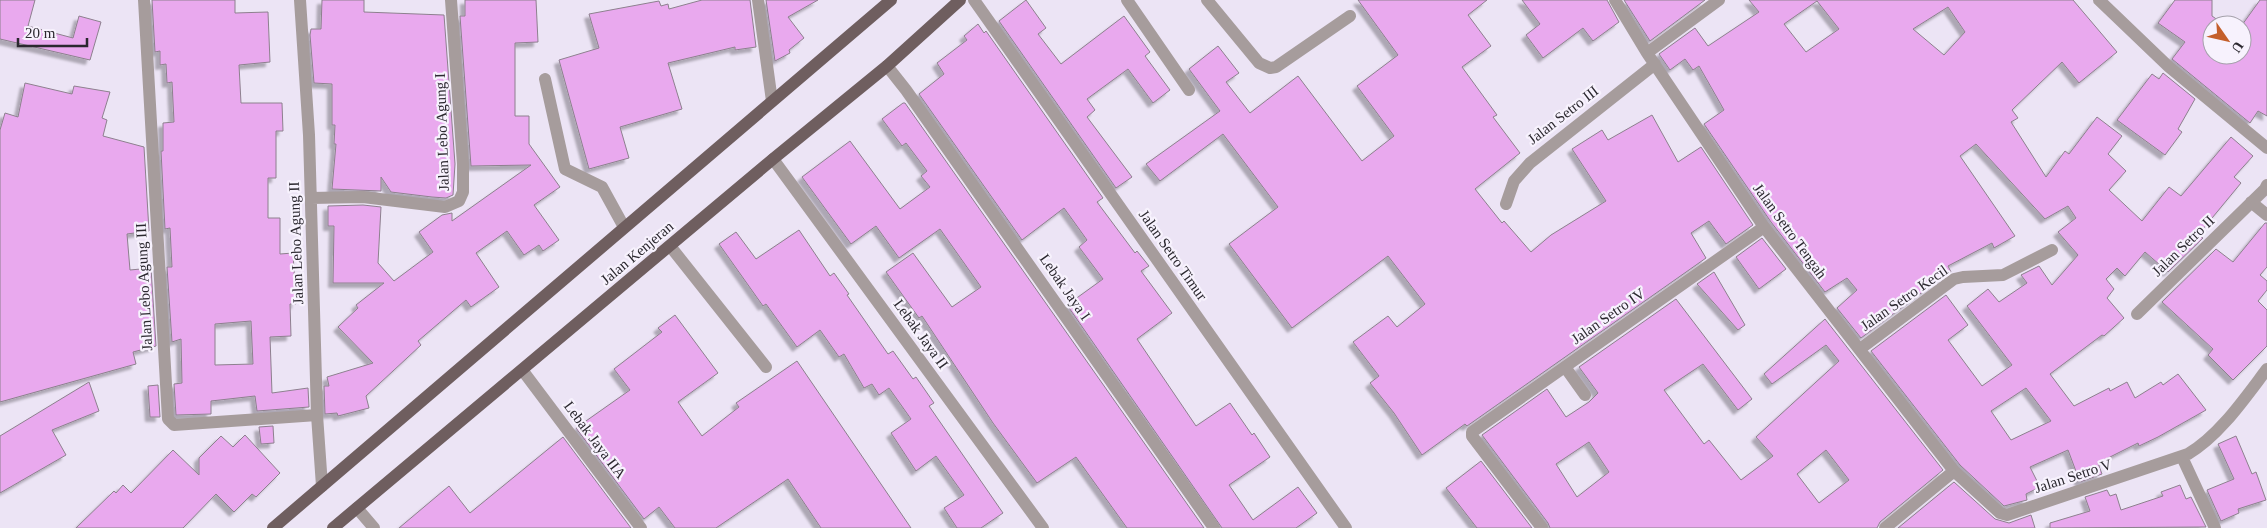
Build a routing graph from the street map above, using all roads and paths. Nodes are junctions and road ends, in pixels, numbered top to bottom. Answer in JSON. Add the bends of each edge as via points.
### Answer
{"nodes":[{"id":1,"x":144,"y":0,"type":"edge"},
{"id":2,"x":300,"y":0,"type":"edge"},
{"id":3,"x":451,"y":0,"type":"edge"},
{"id":4,"x":758,"y":0,"type":"edge"},
{"id":5,"x":892,"y":0,"type":"edge"},
{"id":6,"x":960,"y":0,"type":"edge"},
{"id":7,"x":974,"y":0,"type":"edge"},
{"id":8,"x":1127,"y":0,"type":"edge"},
{"id":9,"x":1207,"y":0,"type":"edge"},
{"id":10,"x":1615,"y":0,"type":"edge"},
{"id":11,"x":1719,"y":0,"type":"edge"},
{"id":12,"x":2101,"y":1,"type":"edge"},
{"id":13,"x":1350,"y":16,"type":"dead end"},
{"id":14,"x":1647,"y":53,"type":"junction"},
{"id":15,"x":1655,"y":64,"type":"junction"},
{"id":16,"x":887,"y":66,"type":"junction"},
{"id":17,"x":545,"y":79,"type":"dead end"},
{"id":18,"x":1189,"y":90,"type":"dead end"},
{"id":19,"x":772,"y":100,"type":"junction"},
{"id":20,"x":2267,"y":148,"type":"edge"},
{"id":21,"x":773,"y":159,"type":"junction"},
{"id":22,"x":2267,"y":185,"type":"edge"},
{"id":23,"x":311,"y":198,"type":"junction"},
{"id":24,"x":2252,"y":202,"type":"junction"},
{"id":25,"x":1506,"y":204,"type":"dead end"},
{"id":26,"x":2267,"y":215,"type":"edge"},
{"id":27,"x":624,"y":227,"type":"junction"},
{"id":28,"x":1764,"y":227,"type":"junction"},
{"id":29,"x":670,"y":246,"type":"junction"},
{"id":30,"x":2052,"y":250,"type":"dead end"},
{"id":31,"x":2137,"y":314,"type":"dead end"},
{"id":32,"x":1860,"y":349,"type":"junction"},
{"id":33,"x":766,"y":366,"type":"dead end"},
{"id":34,"x":1564,"y":366,"type":"junction"},
{"id":35,"x":2267,"y":369,"type":"edge"},
{"id":36,"x":523,"y":371,"type":"junction"},
{"id":37,"x":1585,"y":396,"type":"dead end"},
{"id":38,"x":317,"y":415,"type":"junction"},
{"id":39,"x":2182,"y":456,"type":"junction"},
{"id":40,"x":1954,"y":471,"type":"junction"},
{"id":41,"x":322,"y":486,"type":"junction"},
{"id":42,"x":357,"y":508,"type":"junction"},
{"id":43,"x":273,"y":528,"type":"edge"},
{"id":44,"x":333,"y":528,"type":"edge"},
{"id":45,"x":374,"y":528,"type":"edge"},
{"id":46,"x":641,"y":528,"type":"edge"},
{"id":47,"x":1043,"y":528,"type":"edge"},
{"id":48,"x":1214,"y":528,"type":"edge"},
{"id":49,"x":1346,"y":528,"type":"edge"},
{"id":50,"x":1542,"y":528,"type":"edge"},
{"id":51,"x":1885,"y":528,"type":"edge"},
{"id":52,"x":2214,"y":528,"type":"edge"}],
"edges":[{"from":1,"to":38,"type":"street","name":"Jalan Lebo Agung III","via":[[168,419],[174,425]]},
{"from":2,"to":23,"type":"street","name":"Jalan Lebo Agung II"},
{"from":3,"to":23,"type":"street","name":"Jalan Lebo Agung I","via":[[463,164],[464,192],[459,201],[445,207],[362,197]]},
{"from":4,"to":19,"type":"street"},
{"from":5,"to":19,"type":"main road","name":"Jalan Kenjeran"},
{"from":6,"to":16,"type":"main road","name":"Jalan Kenjeran"},
{"from":7,"to":49,"type":"street","name":"Jalan Setro Timur"},
{"from":8,"to":18,"type":"street"},
{"from":9,"to":13,"type":"street","via":[[1259,62],[1270,68]]},
{"from":10,"to":14,"type":"street","name":"Jalan Setro Tengah"},
{"from":11,"to":14,"type":"street"},
{"from":12,"to":20,"type":"street","via":[[2169,66]]},
{"from":14,"to":15,"type":"street","name":"Jalan Setro Tengah"},
{"from":15,"to":25,"type":"street","name":"Jalan Setro III","via":[[1530,163],[1514,181]]},
{"from":15,"to":28,"type":"street","name":"Jalan Setro Tengah"},
{"from":16,"to":21,"type":"main road","name":"Jalan Kenjeran"},
{"from":16,"to":48,"type":"street","name":"Lebak Jaya I"},
{"from":17,"to":27,"type":"street","via":[[565,169],[602,187]]},
{"from":19,"to":27,"type":"main road","name":"Jalan Kenjeran"},
{"from":21,"to":29,"type":"main road","name":"Jalan Kenjeran"},
{"from":21,"to":47,"type":"street","name":"Lebak Jaya II"},
{"from":22,"to":24,"type":"street","name":"Jalan Setro II"},
{"from":23,"to":38,"type":"street","name":"Jalan Lebo Agung II"},
{"from":24,"to":26,"type":"street"},
{"from":24,"to":31,"type":"street","name":"Jalan Setro II"},
{"from":27,"to":41,"type":"main road","name":"Jalan Kenjeran"},
{"from":28,"to":32,"type":"street","name":"Jalan Setro Tengah"},
{"from":28,"to":34,"type":"street","name":"Jalan Setro IV"},
{"from":29,"to":33,"type":"street"},
{"from":29,"to":36,"type":"main road","name":"Jalan Kenjeran"},
{"from":30,"to":32,"type":"street","name":"Jalan Setro Kecil","via":[[2003,275],[1954,279]]},
{"from":32,"to":40,"type":"street","name":"Jalan Setro Tengah"},
{"from":34,"to":37,"type":"street"},
{"from":34,"to":50,"type":"street","name":"Jalan Setro IV","via":[[1472,432]]},
{"from":35,"to":39,"type":"street","name":"Jalan Setro V","via":[[2244,400],[2200,447]]},
{"from":36,"to":42,"type":"main road","name":"Jalan Kenjeran"},
{"from":36,"to":46,"type":"street","name":"Lebak Jaya IIA"},
{"from":38,"to":41,"type":"street","name":"Jalan Lebo Agung II"},
{"from":39,"to":40,"type":"street","name":"Jalan Setro V","via":[[2007,515],[2000,513]]},
{"from":39,"to":52,"type":"street"},
{"from":40,"to":51,"type":"street"},
{"from":41,"to":43,"type":"main road","name":"Jalan Kenjeran"},
{"from":42,"to":44,"type":"main road","name":"Jalan Kenjeran"},
{"from":42,"to":45,"type":"street"}]}
